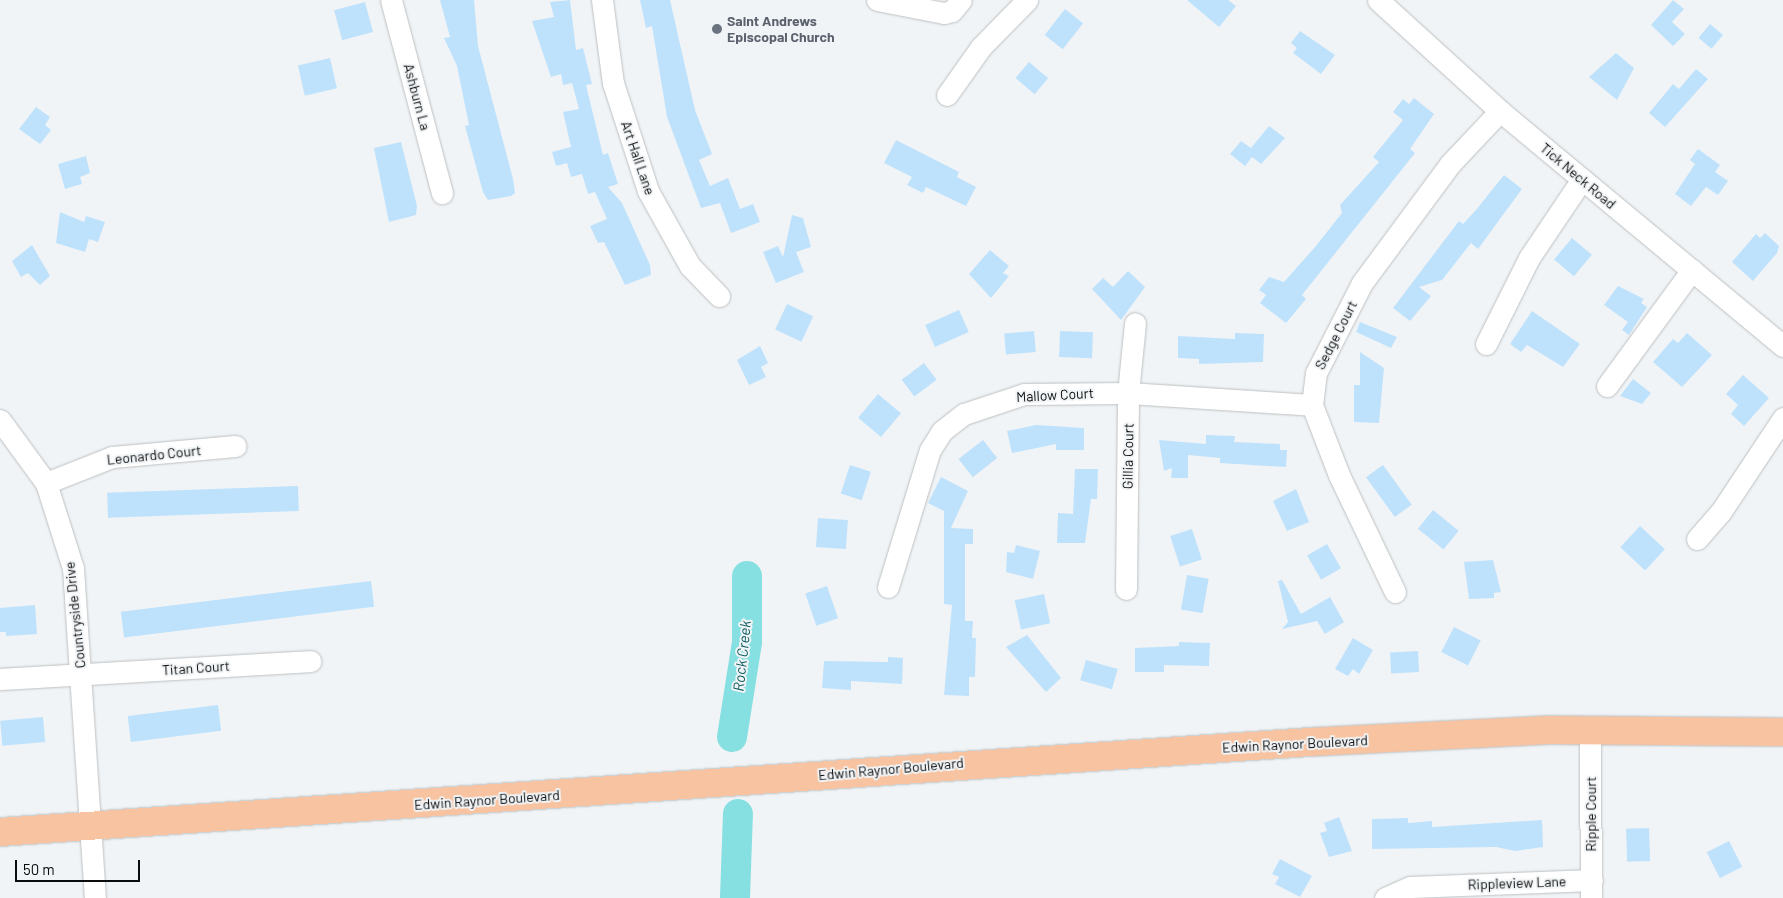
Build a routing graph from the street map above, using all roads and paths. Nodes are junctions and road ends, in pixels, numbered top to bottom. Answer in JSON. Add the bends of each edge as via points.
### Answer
{"nodes":[{"id":1,"x":391,"y":0,"type":"edge"},
{"id":2,"x":602,"y":0,"type":"edge"},
{"id":3,"x":877,"y":0,"type":"edge"},
{"id":4,"x":961,"y":0,"type":"edge"},
{"id":5,"x":1027,"y":0,"type":"edge"},
{"id":6,"x":1378,"y":0,"type":"edge"},
{"id":7,"x":948,"y":94,"type":"dead end"},
{"id":8,"x":1500,"y":111,"type":"junction"},
{"id":9,"x":1582,"y":179,"type":"junction"},
{"id":10,"x":442,"y":194,"type":"dead end"},
{"id":11,"x":1692,"y":270,"type":"junction"},
{"id":12,"x":719,"y":296,"type":"dead end"},
{"id":13,"x":1135,"y":323,"type":"dead end"},
{"id":14,"x":1486,"y":344,"type":"dead end"},
{"id":15,"x":1783,"y":346,"type":"edge"},
{"id":16,"x":1607,"y":386,"type":"dead end"},
{"id":17,"x":1128,"y":393,"type":"junction"},
{"id":18,"x":1312,"y":405,"type":"junction"},
{"id":19,"x":1783,"y":418,"type":"edge"},
{"id":20,"x":0,"y":420,"type":"edge"},
{"id":21,"x":236,"y":446,"type":"dead end"},
{"id":22,"x":46,"y":483,"type":"junction"},
{"id":23,"x":1697,"y":539,"type":"dead end"},
{"id":24,"x":888,"y":587,"type":"dead end"},
{"id":25,"x":1126,"y":589,"type":"dead end"},
{"id":26,"x":1395,"y":592,"type":"dead end"},
{"id":27,"x":310,"y":660,"type":"dead end"},
{"id":28,"x":81,"y":675,"type":"junction"},
{"id":29,"x":0,"y":679,"type":"edge"},
{"id":30,"x":1590,"y":730,"type":"junction"},
{"id":31,"x":1783,"y":732,"type":"edge"},
{"id":32,"x":92,"y":827,"type":"junction"},
{"id":33,"x":0,"y":832,"type":"edge"},
{"id":34,"x":1591,"y":889,"type":"edge"},
{"id":35,"x":95,"y":898,"type":"edge"},
{"id":36,"x":1385,"y":898,"type":"edge"}],
"edges":[{"from":1,"to":10,"type":"street","name":"Ashburn La"},
{"from":2,"to":12,"type":"street","name":"Art Hall Lane","via":[[613,83],[648,191],[690,266]]},
{"from":3,"to":4,"type":"street","via":[[944,13],[952,11]]},
{"from":5,"to":7,"type":"street","via":[[981,48]]},
{"from":6,"to":8,"type":"street","name":"Tick Neck Road"},
{"from":8,"to":9,"type":"street","name":"Tick Neck Road"},
{"from":8,"to":18,"type":"street","name":"Sedge Court","via":[[1450,164],[1362,283],[1316,373]]},
{"from":9,"to":11,"type":"street","name":"Tick Neck Road"},
{"from":9,"to":14,"type":"street","via":[[1529,258]]},
{"from":11,"to":15,"type":"street","name":"Tick Neck Road"},
{"from":11,"to":16,"type":"street"},
{"from":13,"to":17,"type":"street","name":"Gillia Court"},
{"from":17,"to":18,"type":"street","name":"Mallow Court"},
{"from":17,"to":24,"type":"street","name":"Mallow Court","via":[[1015,396],[964,414],[942,431],[930,450]]},
{"from":17,"to":25,"type":"street","name":"Gillia Court"},
{"from":18,"to":26,"type":"street","name":"Sedge Court","via":[[1338,475]]},
{"from":19,"to":23,"type":"street","via":[[1720,514]]},
{"from":20,"to":22,"type":"street","name":"Countryside Drive"},
{"from":21,"to":22,"type":"street","name":"Leonardo Court","via":[[112,457]]},
{"from":22,"to":28,"type":"street","name":"Countryside Drive","via":[[73,568]]},
{"from":27,"to":28,"type":"street","name":"Titan Court"},
{"from":28,"to":29,"type":"street","name":"Titan Court"},
{"from":28,"to":32,"type":"street","name":"Countryside Drive"},
{"from":30,"to":31,"type":"main road","name":"Edwin Raynor Boulevard"},
{"from":30,"to":32,"type":"main road","name":"Edwin Raynor Boulevard","via":[[970,762],[750,782]]},
{"from":30,"to":34,"type":"street","name":"Ripple Court"},
{"from":32,"to":33,"type":"main road","name":"Edwin Raynor Boulevard"},
{"from":32,"to":35,"type":"street","name":"Countryside Drive"},
{"from":34,"to":36,"type":"street","name":"Rippleview Lane","via":[[1410,887]]}]}
